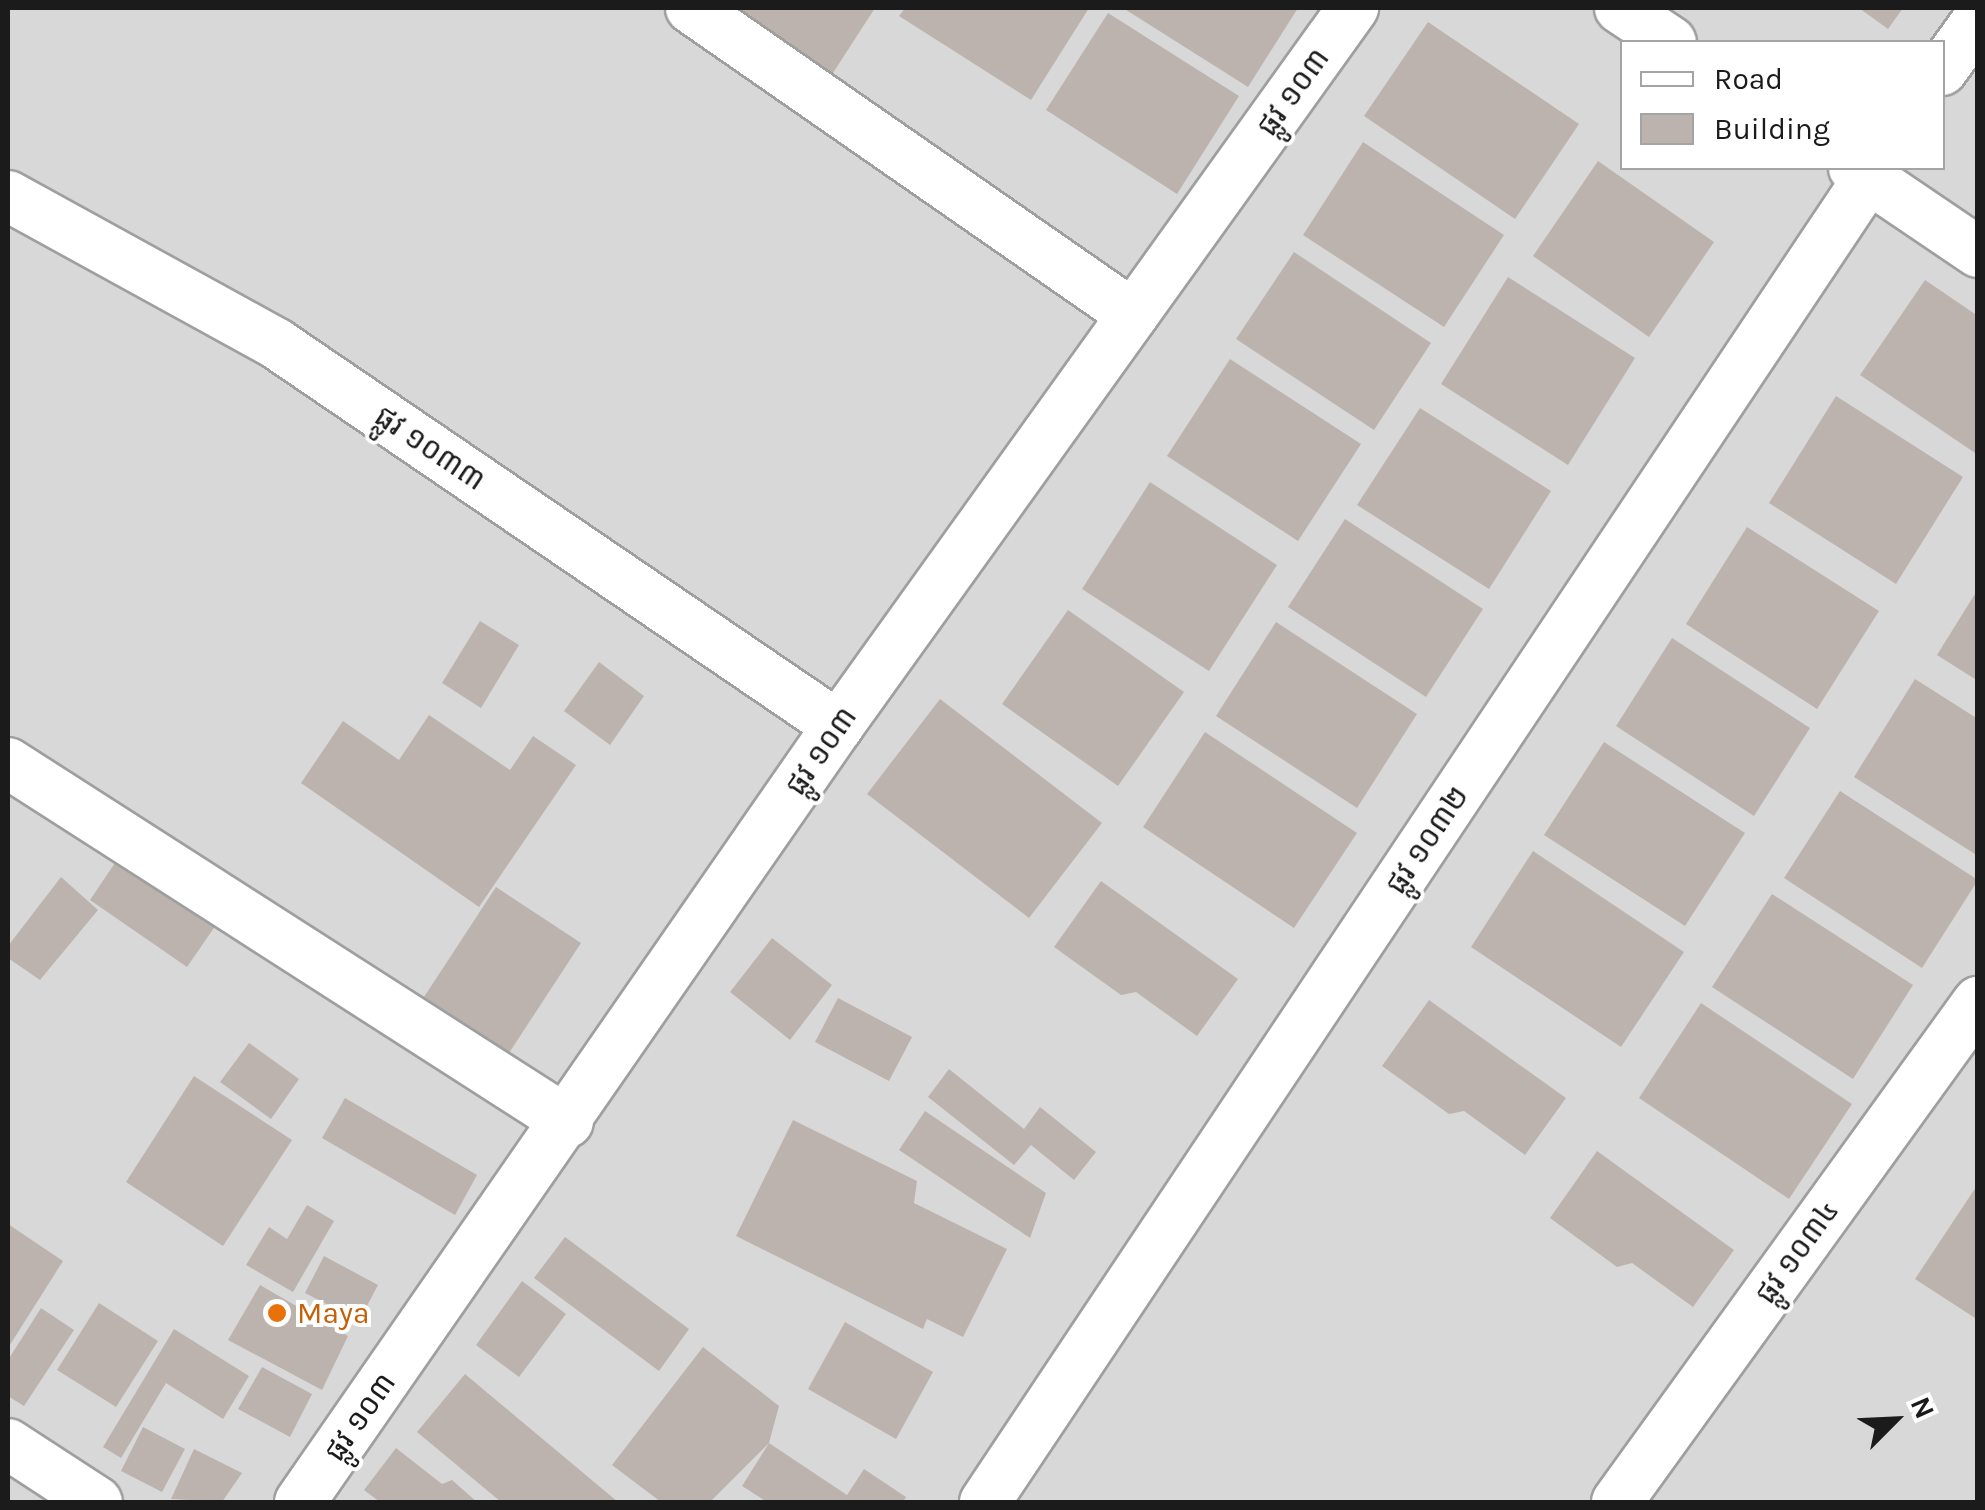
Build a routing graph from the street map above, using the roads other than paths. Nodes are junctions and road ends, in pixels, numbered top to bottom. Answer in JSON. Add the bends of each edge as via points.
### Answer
{"nodes":[{"id":1,"x":691,"y":8,"type":"edge"},
{"id":2,"x":1354,"y":8,"type":"edge"},
{"id":3,"x":1620,"y":8,"type":"edge"},
{"id":4,"x":1978,"y":20,"type":"edge"},
{"id":5,"x":1668,"y":40,"type":"edge"},
{"id":6,"x":1945,"y":66,"type":"edge"},
{"id":7,"x":1866,"y":171,"type":"edge"},
{"id":8,"x":8,"y":196,"type":"edge"},
{"id":9,"x":1978,"y":252,"type":"edge"},
{"id":10,"x":1133,"y":315,"type":"junction"},
{"id":11,"x":838,"y":726,"type":"junction"},
{"id":12,"x":8,"y":763,"type":"edge"},
{"id":13,"x":1978,"y":1002,"type":"edge"},
{"id":14,"x":568,"y":1122,"type":"junction"},
{"id":15,"x":8,"y":1444,"type":"edge"},
{"id":16,"x":96,"y":1502,"type":"edge"},
{"id":17,"x":300,"y":1502,"type":"edge"},
{"id":18,"x":985,"y":1502,"type":"edge"},
{"id":19,"x":1617,"y":1502,"type":"edge"}],
"edges":[{"from":1,"to":10,"type":"street"},
{"from":2,"to":10,"type":"street","name":"ផ្លូវ ១០៣"},
{"from":3,"to":5,"type":"street"},
{"from":4,"to":6,"type":"street"},
{"from":7,"to":9,"type":"street"},
{"from":7,"to":18,"type":"street","name":"ផ្លូវ ១០៣២"},
{"from":8,"to":11,"type":"street","name":"ផ្លូវ ១០៣៣","via":[[277,344]]},
{"from":10,"to":11,"type":"street","name":"ផ្លូវ ១០៣"},
{"from":11,"to":14,"type":"street","name":"ផ្លូវ ១០៣"},
{"from":12,"to":14,"type":"street"},
{"from":13,"to":19,"type":"street","name":"ផ្លូវ ១០៣៤"},
{"from":14,"to":17,"type":"street","name":"ផ្លូវ ១០៣"},
{"from":15,"to":16,"type":"street"}]}
